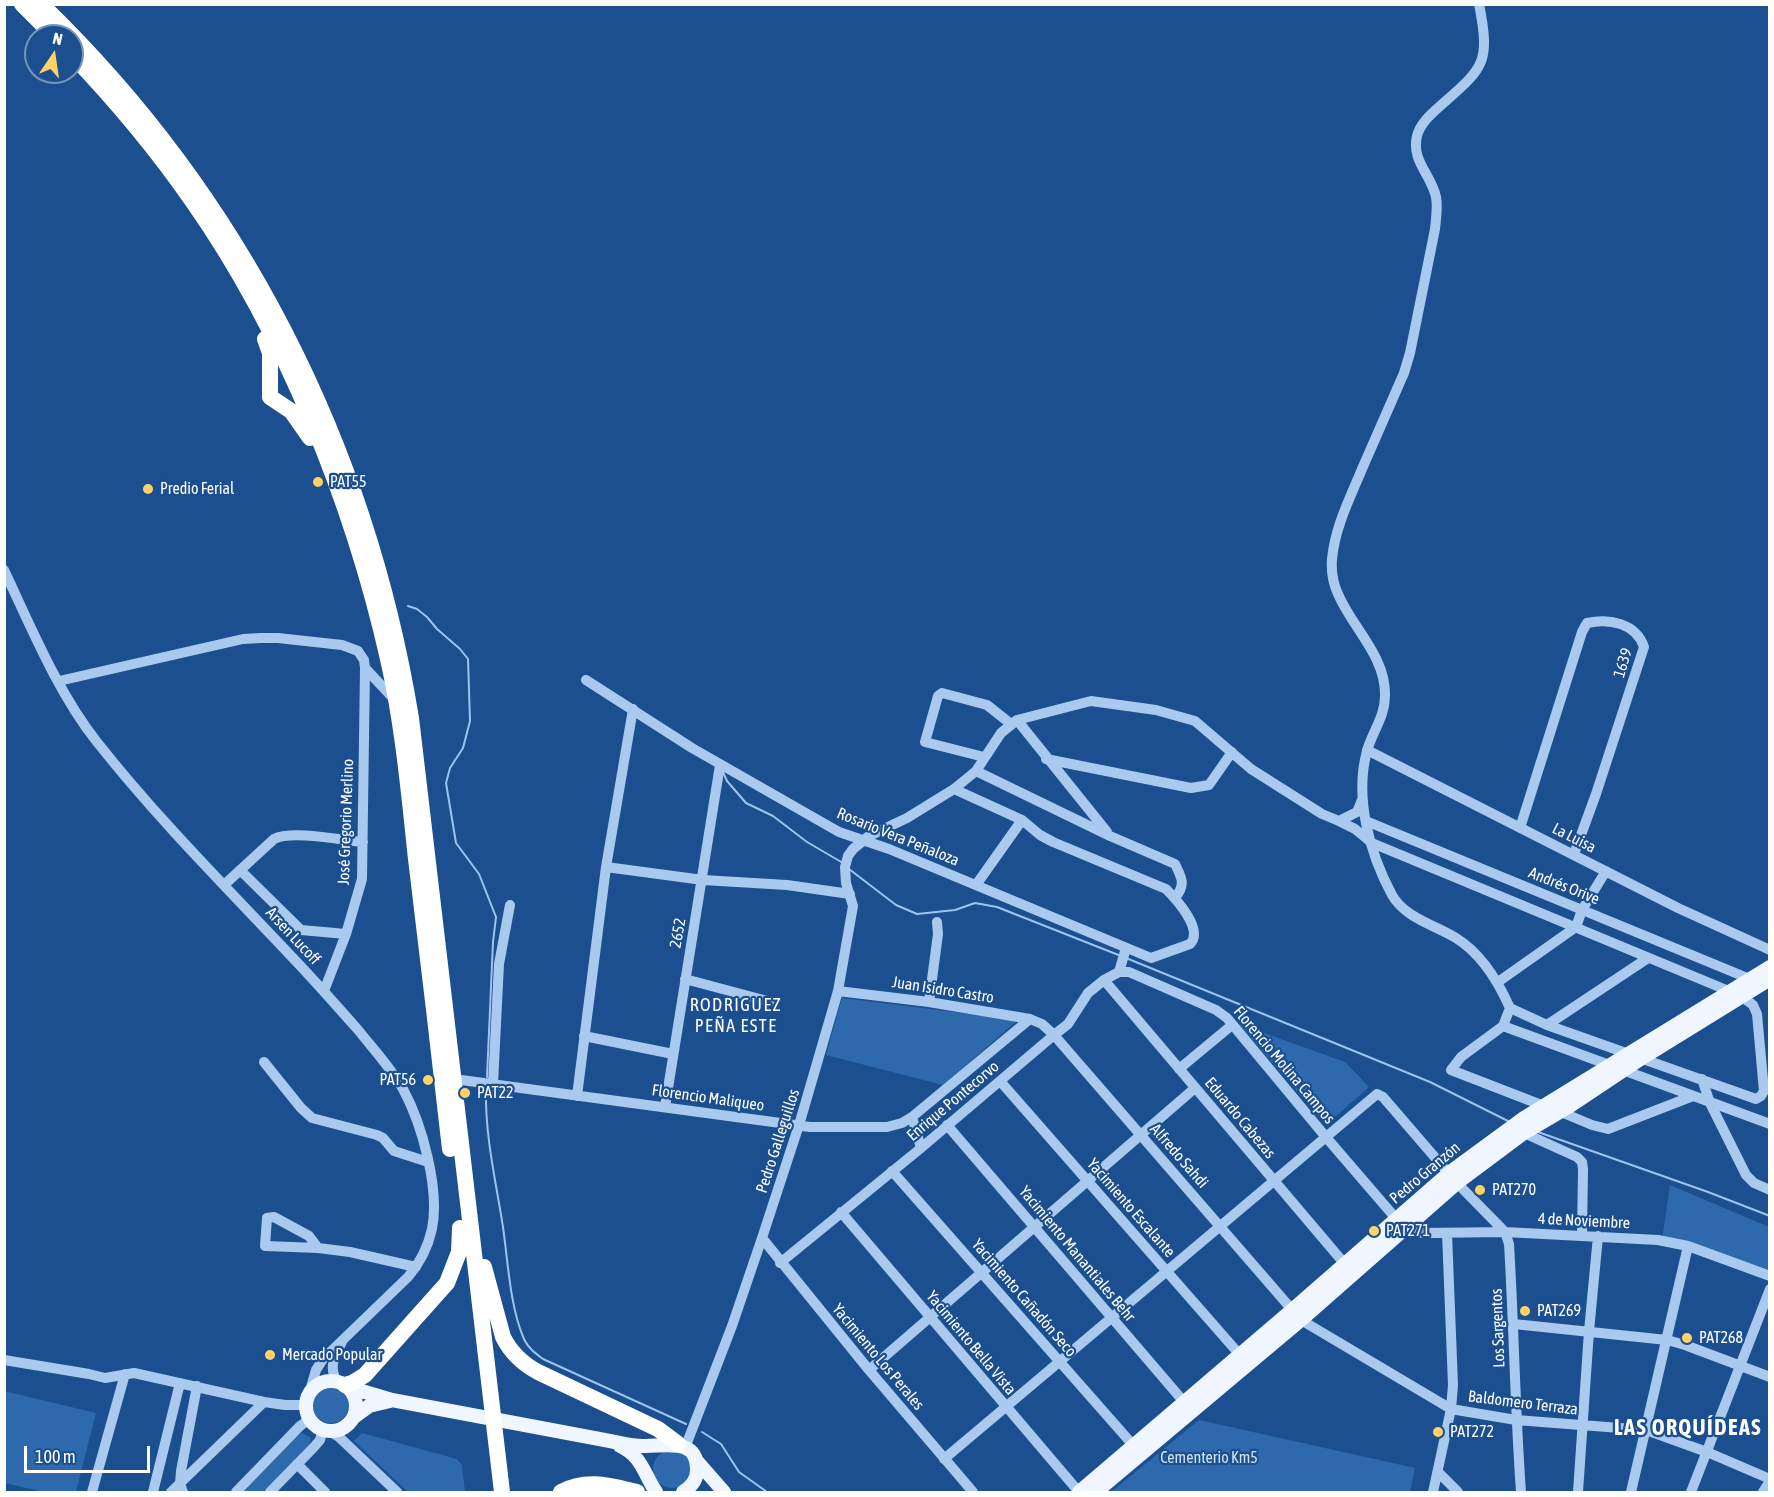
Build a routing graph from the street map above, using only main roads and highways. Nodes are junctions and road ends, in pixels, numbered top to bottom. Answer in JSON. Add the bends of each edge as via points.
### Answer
{"nodes":[{"id":1,"x":22,"y":4,"type":"edge"},
{"id":2,"x":41,"y":4,"type":"edge"},
{"id":3,"x":42,"y":24,"type":"edge"},
{"id":4,"x":84,"y":69,"type":"edge"},
{"id":5,"x":256,"y":306,"type":"junction"},
{"id":6,"x":329,"y":464,"type":"junction"},
{"id":7,"x":1770,"y":967,"type":"edge"},
{"id":8,"x":1770,"y":979,"type":"edge"},
{"id":9,"x":1735,"y":994,"type":"junction"},
{"id":10,"x":1636,"y":1056,"type":"junction"},
{"id":11,"x":1453,"y":1178,"type":"junction"},
{"id":12,"x":468,"y":1210,"type":"junction"},
{"id":13,"x":460,"y":1228,"type":"junction"},
{"id":14,"x":1296,"y":1315,"type":"junction"},
{"id":15,"x":344,"y":1384,"type":"junction"},
{"id":16,"x":392,"y":1400,"type":"junction"},
{"id":17,"x":354,"y":1417,"type":"junction"},
{"id":18,"x":610,"y":1441,"type":"junction"},
{"id":19,"x":675,"y":1446,"type":"junction"},
{"id":20,"x":696,"y":1460,"type":"junction"},
{"id":21,"x":647,"y":1474,"type":"junction"},
{"id":22,"x":491,"y":1492,"type":"edge"},
{"id":23,"x":502,"y":1492,"type":"edge"},
{"id":24,"x":561,"y":1492,"type":"edge"},
{"id":25,"x":638,"y":1492,"type":"edge"},
{"id":26,"x":656,"y":1492,"type":"edge"},
{"id":27,"x":683,"y":1492,"type":"edge"},
{"id":28,"x":724,"y":1492,"type":"edge"},
{"id":29,"x":1079,"y":1492,"type":"edge"},
{"id":30,"x":1096,"y":1492,"type":"edge"}],
"edges":[{"from":1,"to":3,"type":"highway"},
{"from":2,"to":12,"type":"highway","via":[[141,112],[180,160],[224,225],[292,345],[348,475],[383,588],[404,679]]},
{"from":4,"to":5,"type":"highway","via":[[195,204]]},
{"from":5,"to":6,"type":"highway"},
{"from":5,"to":6,"type":"highway","via":[[270,353],[270,397],[291,411]]},
{"from":6,"to":13,"type":"highway","via":[[365,569],[396,701]]},
{"from":7,"to":9,"type":"main road","name":"Pedro Granzón"},
{"from":8,"to":9,"type":"main road","name":"Pedro Granzón"},
{"from":9,"to":10,"type":"main road","name":"Pedro Granzón"},
{"from":10,"to":11,"type":"main road","name":"Pedro Granzón","via":[[1623,1071]]},
{"from":10,"to":11,"type":"main road","name":"Pedro Granzón","via":[[1609,1066],[1503,1132]]},
{"from":11,"to":14,"type":"main road","name":"Pedro Granzón"},
{"from":12,"to":19,"type":"highway","via":[[501,1333],[512,1351],[538,1372],[658,1429]]},
{"from":12,"to":23,"type":"highway"},
{"from":13,"to":15,"type":"highway","via":[[459,1252],[447,1283],[365,1375]]},
{"from":13,"to":22,"type":"highway"},
{"from":14,"to":29,"type":"main road","name":"Pedro Granzón","via":[[1240,1355]]},
{"from":14,"to":30,"type":"main road","name":"Pedro Granzón"},
{"from":15,"to":16,"type":"main road"},
{"from":15,"to":17,"type":"main road","via":[[356,1401]]},
{"from":15,"to":17,"type":"main road","via":[[321,1382],[307,1400],[310,1419],[326,1430],[343,1428]]},
{"from":16,"to":17,"type":"main road","via":[[369,1406]]},
{"from":16,"to":18,"type":"main road"},
{"from":18,"to":19,"type":"main road"},
{"from":18,"to":21,"type":"main road","via":[[635,1455]]},
{"from":19,"to":20,"type":"main road"},
{"from":19,"to":21,"type":"main road","via":[[649,1457]]},
{"from":20,"to":27,"type":"main road","via":[[696,1477]]},
{"from":20,"to":28,"type":"main road"},
{"from":21,"to":26,"type":"main road"},
{"from":24,"to":25,"type":"highway","via":[[595,1484]]}]}
